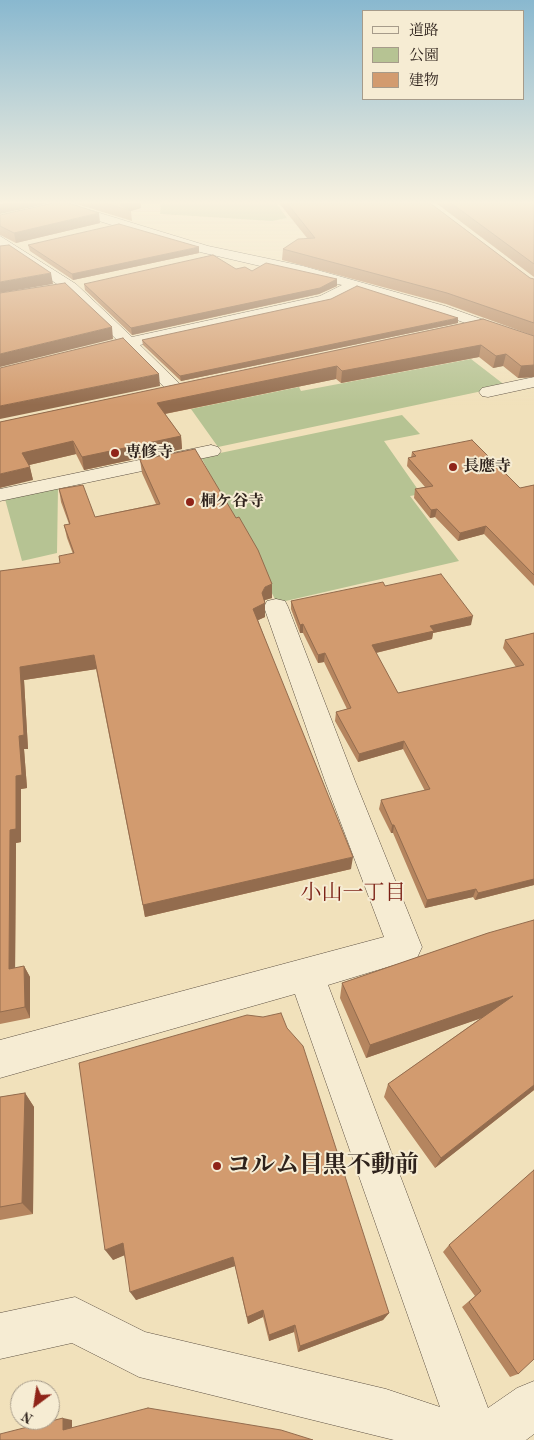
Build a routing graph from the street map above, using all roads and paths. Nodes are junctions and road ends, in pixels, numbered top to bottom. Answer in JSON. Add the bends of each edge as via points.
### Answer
{"nodes":[{"id":1,"x":40,"y":270,"type":"edge"},
{"id":2,"x":296,"y":270,"type":"edge"},
{"id":3,"x":90,"y":284,"type":"edge"},
{"id":4,"x":355,"y":284,"type":"junction"},
{"id":5,"x":71,"y":288,"type":"junction"},
{"id":6,"x":54,"y":290,"type":"edge"},
{"id":7,"x":483,"y":324,"type":"junction"},
{"id":8,"x":455,"y":330,"type":"edge"},
{"id":9,"x":129,"y":342,"type":"junction"},
{"id":10,"x":534,"y":343,"type":"edge"},
{"id":11,"x":73,"y":356,"type":"edge"},
{"id":12,"x":534,"y":382,"type":"edge"},
{"id":13,"x":194,"y":385,"type":"edge"},
{"id":14,"x":175,"y":388,"type":"junction"},
{"id":15,"x":488,"y":392,"type":"dead end"},
{"id":16,"x":156,"y":393,"type":"edge"},
{"id":17,"x":211,"y":451,"type":"dead end"},
{"id":18,"x":0,"y":495,"type":"edge"},
{"id":19,"x":276,"y":608,"type":"dead end"},
{"id":20,"x":306,"y":974,"type":"junction"},
{"id":21,"x":0,"y":1059,"type":"edge"},
{"id":22,"x":0,"y":1336,"type":"edge"},
{"id":23,"x":534,"y":1405,"type":"edge"},
{"id":24,"x":465,"y":1440,"type":"edge"},
{"id":25,"x":476,"y":1440,"type":"edge"},
{"id":26,"x":484,"y":1440,"type":"edge"}],
"edges":[{"from":1,"to":5,"type":"street"},
{"from":2,"to":4,"type":"street"},
{"from":3,"to":5,"type":"street"},
{"from":4,"to":7,"type":"street"},
{"from":4,"to":9,"type":"street","via":[[325,300]]},
{"from":5,"to":6,"type":"street"},
{"from":5,"to":9,"type":"street"},
{"from":7,"to":8,"type":"street"},
{"from":7,"to":10,"type":"street"},
{"from":9,"to":11,"type":"street"},
{"from":9,"to":14,"type":"street"},
{"from":12,"to":15,"type":"street"},
{"from":13,"to":14,"type":"street"},
{"from":14,"to":16,"type":"street"},
{"from":17,"to":18,"type":"street"},
{"from":19,"to":20,"type":"street","via":[[405,947]]},
{"from":20,"to":21,"type":"street"},
{"from":20,"to":25,"type":"street"},
{"from":22,"to":24,"type":"street","via":[[75,1320],[138,1354],[386,1413]]},
{"from":23,"to":26,"type":"street"}]}
